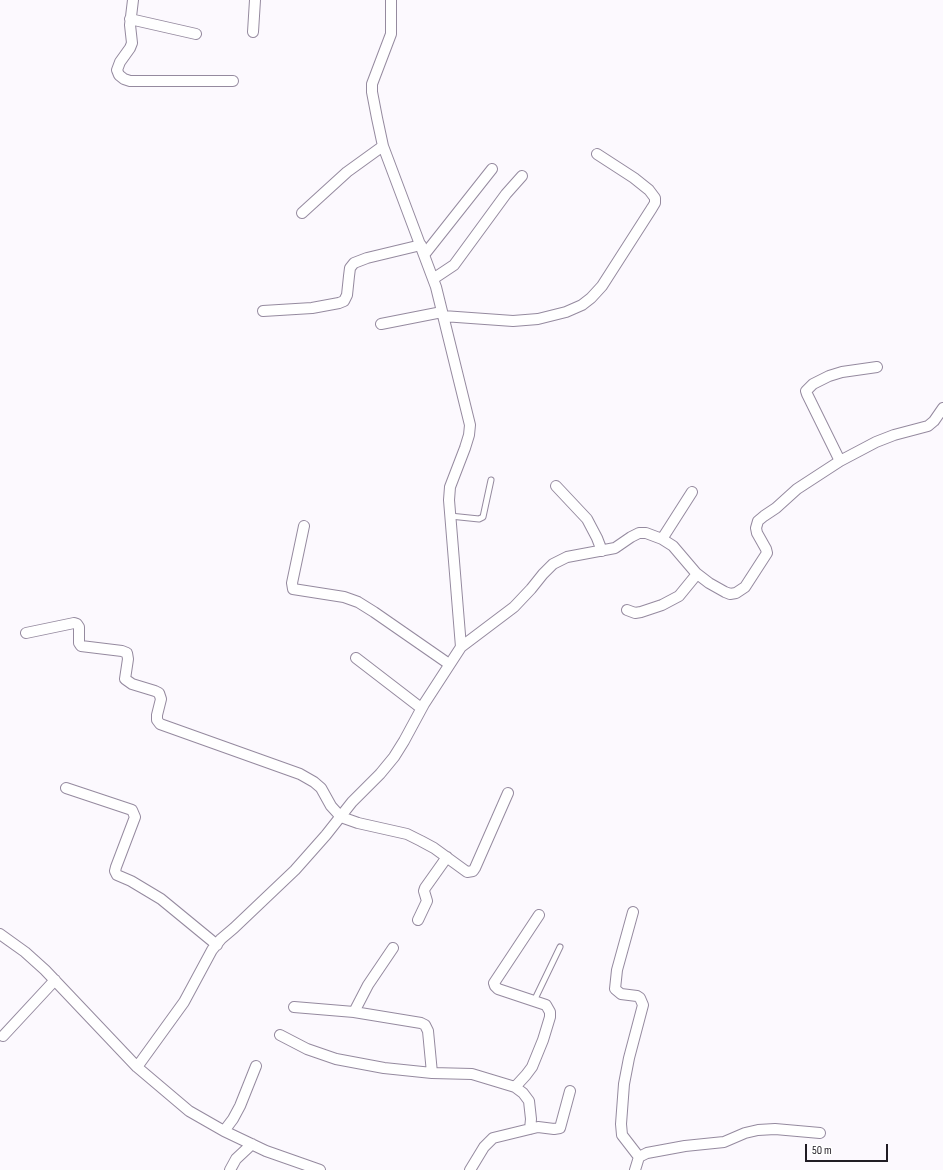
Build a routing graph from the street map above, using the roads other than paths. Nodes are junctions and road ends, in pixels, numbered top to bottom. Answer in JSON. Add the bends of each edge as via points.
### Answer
{"nodes":[{"id":1,"x":133,"y":0,"type":"edge"},
{"id":2,"x":255,"y":0,"type":"edge"},
{"id":3,"x":391,"y":0,"type":"edge"},
{"id":4,"x":130,"y":19,"type":"junction"},
{"id":5,"x":253,"y":32,"type":"dead end"},
{"id":6,"x":196,"y":34,"type":"dead end"},
{"id":7,"x":233,"y":81,"type":"dead end"},
{"id":8,"x":383,"y":146,"type":"junction"},
{"id":9,"x":597,"y":154,"type":"dead end"},
{"id":10,"x":492,"y":169,"type":"dead end"},
{"id":11,"x":522,"y":176,"type":"dead end"},
{"id":12,"x":302,"y":213,"type":"dead end"},
{"id":13,"x":423,"y":250,"type":"junction"},
{"id":14,"x":433,"y":279,"type":"junction"},
{"id":15,"x":263,"y":311,"type":"dead end"},
{"id":16,"x":442,"y":314,"type":"junction"},
{"id":17,"x":381,"y":324,"type":"dead end"},
{"id":18,"x":877,"y":367,"type":"dead end"},
{"id":19,"x":943,"y":408,"type":"edge"},
{"id":20,"x":840,"y":461,"type":"junction"},
{"id":21,"x":491,"y":480,"type":"dead end"},
{"id":22,"x":556,"y":486,"type":"dead end"},
{"id":23,"x":692,"y":492,"type":"dead end"},
{"id":24,"x":450,"y":516,"type":"junction"},
{"id":25,"x":304,"y":526,"type":"dead end"},
{"id":26,"x":662,"y":539,"type":"junction"},
{"id":27,"x":602,"y":551,"type":"junction"},
{"id":28,"x":697,"y":574,"type":"junction"},
{"id":29,"x":627,"y":610,"type":"dead end"},
{"id":30,"x":26,"y":632,"type":"dead end"},
{"id":31,"x":461,"y":647,"type":"junction"},
{"id":32,"x":356,"y":658,"type":"dead end"},
{"id":33,"x":449,"y":664,"type":"junction"},
{"id":34,"x":421,"y":708,"type":"junction"},
{"id":35,"x":66,"y":788,"type":"dead end"},
{"id":36,"x":508,"y":793,"type":"dead end"},
{"id":37,"x":341,"y":817,"type":"junction"},
{"id":38,"x":447,"y":857,"type":"junction"},
{"id":39,"x":633,"y":912,"type":"dead end"},
{"id":40,"x":539,"y":915,"type":"dead end"},
{"id":41,"x":418,"y":920,"type":"dead end"},
{"id":42,"x":0,"y":934,"type":"edge"},
{"id":43,"x":217,"y":944,"type":"junction"},
{"id":44,"x":560,"y":947,"type":"dead end"},
{"id":45,"x":393,"y":948,"type":"dead end"},
{"id":46,"x":55,"y":980,"type":"junction"},
{"id":47,"x":534,"y":1001,"type":"junction"},
{"id":48,"x":294,"y":1007,"type":"dead end"},
{"id":49,"x":354,"y":1012,"type":"junction"},
{"id":50,"x":280,"y":1035,"type":"dead end"},
{"id":51,"x":3,"y":1036,"type":"dead end"},
{"id":52,"x":256,"y":1066,"type":"dead end"},
{"id":53,"x":137,"y":1067,"type":"junction"},
{"id":54,"x":432,"y":1073,"type":"junction"},
{"id":55,"x":515,"y":1087,"type":"junction"},
{"id":56,"x":570,"y":1091,"type":"dead end"},
{"id":57,"x":530,"y":1129,"type":"junction"},
{"id":58,"x":224,"y":1131,"type":"junction"},
{"id":59,"x":820,"y":1133,"type":"dead end"},
{"id":60,"x":252,"y":1144,"type":"junction"},
{"id":61,"x":640,"y":1157,"type":"junction"},
{"id":62,"x":230,"y":1170,"type":"edge"},
{"id":63,"x":320,"y":1170,"type":"edge"},
{"id":64,"x":470,"y":1170,"type":"edge"},
{"id":65,"x":635,"y":1170,"type":"edge"}],
"edges":[{"from":1,"to":4,"type":"street"},
{"from":2,"to":5,"type":"street"},
{"from":3,"to":8,"type":"street","via":[[391,34],[372,84]]},
{"from":4,"to":6,"type":"street"},
{"from":4,"to":7,"type":"street","via":[[132,43],[117,70],[124,79]]},
{"from":8,"to":12,"type":"street","via":[[347,172]]},
{"from":8,"to":13,"type":"street"},
{"from":9,"to":16,"type":"street","via":[[649,190],[655,198],[655,203],[592,298],[566,312],[538,319],[513,321]]},
{"from":10,"to":13,"type":"street"},
{"from":11,"to":14,"type":"street","via":[[454,265]]},
{"from":13,"to":14,"type":"street"},
{"from":13,"to":15,"type":"street","via":[[367,258],[354,263],[350,268],[347,295],[344,301],[339,303],[312,308]]},
{"from":14,"to":16,"type":"street"},
{"from":16,"to":17,"type":"street"},
{"from":16,"to":24,"type":"street","via":[[470,425],[467,441],[450,487]]},
{"from":18,"to":20,"type":"street","via":[[829,376],[813,384],[806,391]]},
{"from":19,"to":20,"type":"street","via":[[928,426],[876,442]]},
{"from":20,"to":28,"type":"street","via":[[797,489],[758,521],[757,534],[766,553],[745,587],[730,594]]},
{"from":21,"to":24,"type":"lane","via":[[483,517]]},
{"from":22,"to":27,"type":"street","via":[[586,519]]},
{"from":23,"to":26,"type":"street"},
{"from":24,"to":31,"type":"street"},
{"from":25,"to":33,"type":"street","via":[[292,583],[293,589],[344,596],[358,602]]},
{"from":26,"to":27,"type":"street","via":[[639,533],[615,548]]},
{"from":26,"to":28,"type":"street","via":[[673,546]]},
{"from":27,"to":31,"type":"street","via":[[566,557],[553,564],[514,607]]},
{"from":28,"to":29,"type":"street","via":[[679,596],[662,606],[635,613]]},
{"from":30,"to":37,"type":"street","via":[[74,623],[79,627],[81,646],[122,650],[127,653],[128,659],[125,679],[159,693],[161,699],[157,720],[160,724],[306,777],[321,788]]},
{"from":31,"to":33,"type":"street"},
{"from":32,"to":34,"type":"street"},
{"from":33,"to":34,"type":"street"},
{"from":34,"to":37,"type":"street","via":[[394,757]]},
{"from":35,"to":43,"type":"street","via":[[132,810],[135,817],[115,872],[161,900]]},
{"from":36,"to":38,"type":"street","via":[[473,871],[467,872]]},
{"from":37,"to":38,"type":"street","via":[[407,834]]},
{"from":37,"to":43,"type":"street","via":[[295,870]]},
{"from":38,"to":41,"type":"street","via":[[425,888],[427,901]]},
{"from":39,"to":61,"type":"street","via":[[617,970],[615,989],[621,994],[637,996],[643,1005],[624,1084],[621,1124],[622,1135]]},
{"from":40,"to":47,"type":"street","via":[[494,984],[498,989]]},
{"from":42,"to":46,"type":"street","via":[[25,952]]},
{"from":43,"to":53,"type":"street","via":[[184,1002]]},
{"from":44,"to":47,"type":"lane"},
{"from":45,"to":49,"type":"street","via":[[368,985]]},
{"from":46,"to":51,"type":"street"},
{"from":46,"to":53,"type":"street"},
{"from":47,"to":55,"type":"street","via":[[546,1005],[550,1017],[532,1066]]},
{"from":48,"to":49,"type":"street"},
{"from":49,"to":54,"type":"street","via":[[425,1024]]},
{"from":50,"to":54,"type":"street","via":[[336,1060]]},
{"from":52,"to":58,"type":"street","via":[[240,1106]]},
{"from":53,"to":58,"type":"street","via":[[188,1111]]},
{"from":54,"to":55,"type":"street","via":[[472,1074]]},
{"from":55,"to":57,"type":"street","via":[[524,1093],[529,1101],[532,1119]]},
{"from":56,"to":57,"type":"street","via":[[560,1128]]},
{"from":57,"to":64,"type":"street","via":[[498,1136],[488,1142]]},
{"from":58,"to":60,"type":"street"},
{"from":59,"to":61,"type":"street","via":[[758,1130],[724,1142],[685,1146],[647,1153]]},
{"from":60,"to":62,"type":"street","via":[[236,1159]]},
{"from":60,"to":63,"type":"street"},
{"from":61,"to":65,"type":"street"}]}
